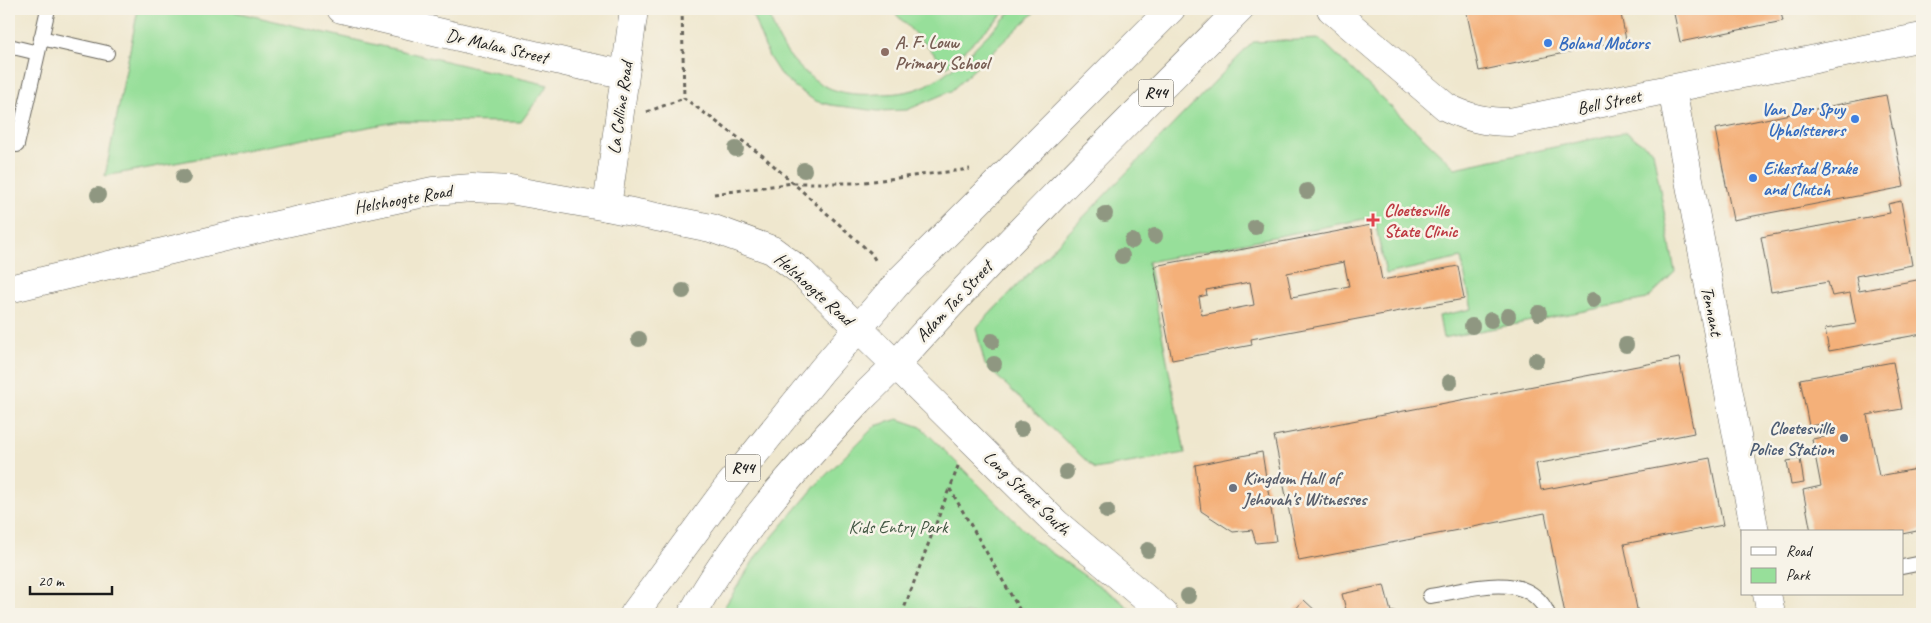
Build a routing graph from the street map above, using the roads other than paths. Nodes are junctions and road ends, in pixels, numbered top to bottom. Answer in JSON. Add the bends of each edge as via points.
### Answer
{"nodes":[{"id":1,"x":48,"y":9,"type":"edge"},
{"id":2,"x":341,"y":9,"type":"edge"},
{"id":3,"x":634,"y":9,"type":"edge"},
{"id":4,"x":1170,"y":9,"type":"edge"},
{"id":5,"x":1240,"y":9,"type":"edge"},
{"id":6,"x":1331,"y":9,"type":"edge"},
{"id":7,"x":1922,"y":37,"type":"edge"},
{"id":8,"x":42,"y":38,"type":"junction"},
{"id":9,"x":9,"y":46,"type":"edge"},
{"id":10,"x":38,"y":53,"type":"junction"},
{"id":11,"x":107,"y":53,"type":"dead end"},
{"id":12,"x":624,"y":74,"type":"junction"},
{"id":13,"x":1672,"y":89,"type":"junction"},
{"id":14,"x":17,"y":145,"type":"dead end"},
{"id":15,"x":607,"y":207,"type":"junction"},
{"id":16,"x":9,"y":289,"type":"edge"},
{"id":17,"x":858,"y":329,"type":"junction"},
{"id":18,"x":896,"y":364,"type":"junction"},
{"id":19,"x":1755,"y":530,"type":"edge"},
{"id":20,"x":1922,"y":563,"type":"edge"},
{"id":21,"x":1904,"y":567,"type":"edge"},
{"id":22,"x":1430,"y":596,"type":"dead end"},
{"id":23,"x":1767,"y":596,"type":"edge"},
{"id":24,"x":634,"y":614,"type":"edge"},
{"id":25,"x":692,"y":614,"type":"edge"},
{"id":26,"x":1164,"y":614,"type":"edge"},
{"id":27,"x":1548,"y":614,"type":"edge"},
{"id":28,"x":1771,"y":614,"type":"edge"}],
"edges":[{"from":1,"to":8,"type":"lane"},
{"from":2,"to":12,"type":"main road","name":"Dr Malan Street"},
{"from":3,"to":12,"type":"main road","name":"La Colline Road"},
{"from":4,"to":17,"type":"main road","number":"R44","via":[[901,279]]},
{"from":5,"to":18,"type":"main road","name":"Adam Tas Street","number":"R44","via":[[1072,177]]},
{"from":6,"to":13,"type":"main road","name":"Bell Street","via":[[1446,107],[1465,117],[1510,122]]},
{"from":7,"to":13,"type":"main road","name":"Bell Street"},
{"from":8,"to":10,"type":"lane"},
{"from":8,"to":11,"type":"lane"},
{"from":9,"to":10,"type":"lane"},
{"from":10,"to":14,"type":"lane"},
{"from":12,"to":15,"type":"main road","name":"La Colline Road"},
{"from":13,"to":19,"type":"main road","name":"Tennant"},
{"from":15,"to":16,"type":"main road","name":"Helshoogte Road","via":[[510,190],[433,191]]},
{"from":15,"to":17,"type":"main road","name":"Helshoogte Road","via":[[711,228],[772,250],[799,270]]},
{"from":17,"to":18,"type":"main road","name":"Helshoogte Road"},
{"from":17,"to":24,"type":"main road","number":"R44","via":[[724,492]]},
{"from":18,"to":25,"type":"main road","name":"Adam Tas Street","number":"R44","via":[[826,437],[754,520]]},
{"from":18,"to":26,"type":"main road","name":"Long Street South","via":[[1056,523]]},
{"from":20,"to":21,"type":"lane"},
{"from":22,"to":27,"type":"lane","via":[[1497,585],[1515,586],[1536,595]]},
{"from":23,"to":28,"type":"main road"}]}
